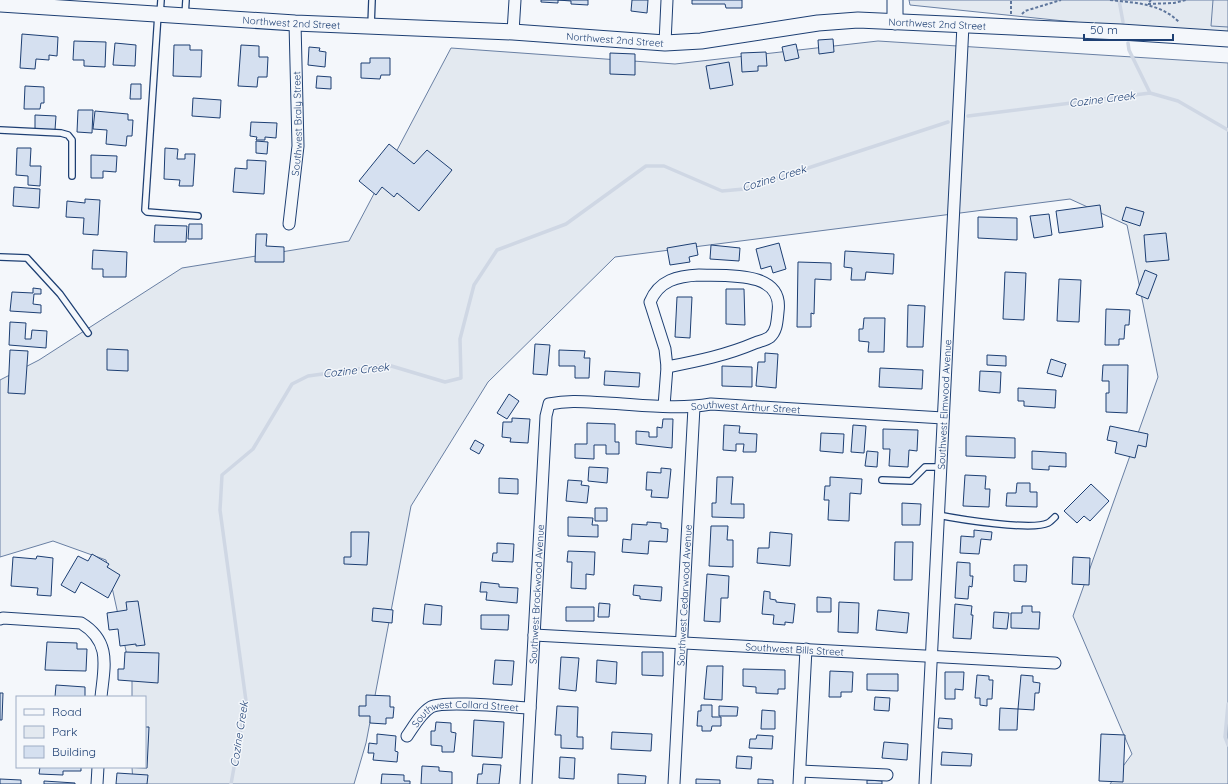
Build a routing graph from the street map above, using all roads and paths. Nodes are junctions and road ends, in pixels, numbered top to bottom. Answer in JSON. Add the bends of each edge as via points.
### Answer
{"nodes":[{"id":1,"x":186,"y":0,"type":"edge"},
{"id":2,"x":372,"y":0,"type":"edge"},
{"id":3,"x":515,"y":0,"type":"edge"},
{"id":4,"x":667,"y":0,"type":"edge"},
{"id":5,"x":895,"y":0,"type":"edge"},
{"id":6,"x":1061,"y":0,"type":"edge"},
{"id":7,"x":1110,"y":0,"type":"edge"},
{"id":8,"x":1151,"y":0,"type":"edge"},
{"id":9,"x":1186,"y":0,"type":"edge"},
{"id":10,"x":0,"y":4,"type":"edge"},
{"id":11,"x":1148,"y":4,"type":"junction"},
{"id":12,"x":86,"y":5,"type":"edge"},
{"id":13,"x":160,"y":9,"type":"edge"},
{"id":14,"x":185,"y":16,"type":"junction"},
{"id":15,"x":895,"y":22,"type":"junction"},
{"id":16,"x":295,"y":23,"type":"junction"},
{"id":17,"x":963,"y":25,"type":"junction"},
{"id":18,"x":371,"y":26,"type":"junction"},
{"id":19,"x":1011,"y":27,"type":"junction"},
{"id":20,"x":513,"y":32,"type":"junction"},
{"id":21,"x":1193,"y":37,"type":"junction"},
{"id":22,"x":1228,"y":39,"type":"edge"},
{"id":23,"x":665,"y":43,"type":"junction"},
{"id":24,"x":0,"y":130,"type":"edge"},
{"id":25,"x":72,"y":176,"type":"dead end"},
{"id":26,"x":198,"y":216,"type":"dead end"},
{"id":27,"x":289,"y":224,"type":"dead end"},
{"id":28,"x":0,"y":256,"type":"edge"},
{"id":29,"x":88,"y":333,"type":"dead end"},
{"id":30,"x":667,"y":367,"type":"junction"},
{"id":31,"x":549,"y":404,"type":"joint"},
{"id":32,"x":664,"y":406,"type":"junction"},
{"id":33,"x":694,"y":407,"type":"junction"},
{"id":34,"x":943,"y":418,"type":"junction"},
{"id":35,"x":941,"y":467,"type":"junction"},
{"id":36,"x":882,"y":480,"type":"dead end"},
{"id":37,"x":938,"y":515,"type":"junction"},
{"id":38,"x":1055,"y":517,"type":"dead end"},
{"id":39,"x":0,"y":619,"type":"edge"},
{"id":40,"x":534,"y":635,"type":"junction"},
{"id":41,"x":681,"y":642,"type":"junction"},
{"id":42,"x":806,"y":649,"type":"junction"},
{"id":43,"x":931,"y":656,"type":"junction"},
{"id":44,"x":1055,"y":662,"type":"dead end"},
{"id":45,"x":102,"y":696,"type":"edge"},
{"id":46,"x":530,"y":708,"type":"junction"},
{"id":47,"x":407,"y":736,"type":"dead end"},
{"id":48,"x":98,"y":768,"type":"edge"},
{"id":49,"x":800,"y":771,"type":"junction"},
{"id":50,"x":887,"y":775,"type":"dead end"},
{"id":51,"x":97,"y":784,"type":"edge"},
{"id":52,"x":526,"y":784,"type":"edge"},
{"id":53,"x":674,"y":784,"type":"edge"},
{"id":54,"x":799,"y":784,"type":"edge"},
{"id":55,"x":925,"y":784,"type":"edge"}],
"edges":[{"from":1,"to":14,"type":"lane"},
{"from":2,"to":18,"type":"lane"},
{"from":3,"to":20,"type":"street"},
{"from":4,"to":23,"type":"street"},
{"from":5,"to":15,"type":"main road"},
{"from":6,"to":19,"type":"path","via":[[1025,11]]},
{"from":7,"to":11,"type":"path"},
{"from":8,"to":11,"type":"path"},
{"from":9,"to":11,"type":"path"},
{"from":10,"to":12,"type":"main road","name":"Northwest 2nd Street"},
{"from":11,"to":21,"type":"path","via":[[1172,15]]},
{"from":12,"to":13,"type":"main road","name":"Northwest 2nd Street"},
{"from":13,"to":14,"type":"main road","name":"Northwest 2nd Street"},
{"from":13,"to":26,"type":"lane","via":[[146,210],[155,214]]},
{"from":14,"to":16,"type":"main road","name":"Northwest 2nd Street"},
{"from":15,"to":17,"type":"main road","name":"Northwest 2nd Street"},
{"from":15,"to":23,"type":"main road","name":"Northwest 2nd Street","via":[[858,20],[818,23],[709,40]]},
{"from":16,"to":18,"type":"main road","name":"Northwest 2nd Street"},
{"from":16,"to":27,"type":"street","name":"Southwest Braly Street","via":[[298,146]]},
{"from":17,"to":19,"type":"main road","name":"Northwest 2nd Street"},
{"from":17,"to":34,"type":"street","name":"Southwest Elmwood Avenue"},
{"from":18,"to":20,"type":"main road","name":"Northwest 2nd Street"},
{"from":19,"to":21,"type":"main road","name":"Northwest 2nd Street"},
{"from":20,"to":23,"type":"main road","name":"Northwest 2nd Street"},
{"from":21,"to":22,"type":"main road","name":"Northwest 2nd Street"},
{"from":24,"to":25,"type":"lane","via":[[68,135],[72,140]]},
{"from":28,"to":29,"type":"lane","via":[[27,258],[60,294]]},
{"from":30,"to":30,"type":"street","via":[[716,358],[770,337],[776,327],[780,304],[775,292],[765,282],[749,277],[699,275],[681,276],[658,288],[650,302],[665,349]]},
{"from":30,"to":32,"type":"street"},
{"from":31,"to":32,"type":"street","name":"Southwest Arthur Street","via":[[567,400]]},
{"from":31,"to":40,"type":"street","name":"Southwest Brockwood Avenue","via":[[546,416]]},
{"from":32,"to":33,"type":"street","name":"Southwest Arthur Street"},
{"from":33,"to":34,"type":"street","name":"Southwest Arthur Street","via":[[711,404]]},
{"from":33,"to":41,"type":"street","name":"Southwest Cedarwood Avenue"},
{"from":34,"to":35,"type":"street","name":"Southwest Elmwood Avenue"},
{"from":35,"to":36,"type":"lane","via":[[925,467],[911,481]]},
{"from":35,"to":37,"type":"street","name":"Southwest Elmwood Avenue"},
{"from":37,"to":38,"type":"lane","via":[[1027,526],[1047,524]]},
{"from":37,"to":43,"type":"street","name":"Southwest Elmwood Avenue"},
{"from":39,"to":45,"type":"street","via":[[81,623],[92,630],[100,640],[105,654]]},
{"from":40,"to":41,"type":"street","name":"Southwest Bills Street"},
{"from":40,"to":46,"type":"street","name":"Southwest Brockwood Avenue"},
{"from":41,"to":42,"type":"street","name":"Southwest Bills Street"},
{"from":41,"to":53,"type":"street","name":"Southwest Cedarwood Avenue"},
{"from":42,"to":43,"type":"street","name":"Southwest Bills Street"},
{"from":42,"to":49,"type":"street"},
{"from":43,"to":44,"type":"street","name":"Southwest Bills Street"},
{"from":43,"to":55,"type":"street","name":"Southwest Elmwood Avenue"},
{"from":46,"to":47,"type":"street","name":"Southwest Collard Street","via":[[446,704],[432,707],[424,712]]},
{"from":46,"to":52,"type":"street","name":"Southwest Brockwood Avenue"},
{"from":48,"to":51,"type":"street"},
{"from":49,"to":50,"type":"street"},
{"from":49,"to":54,"type":"street"}]}
